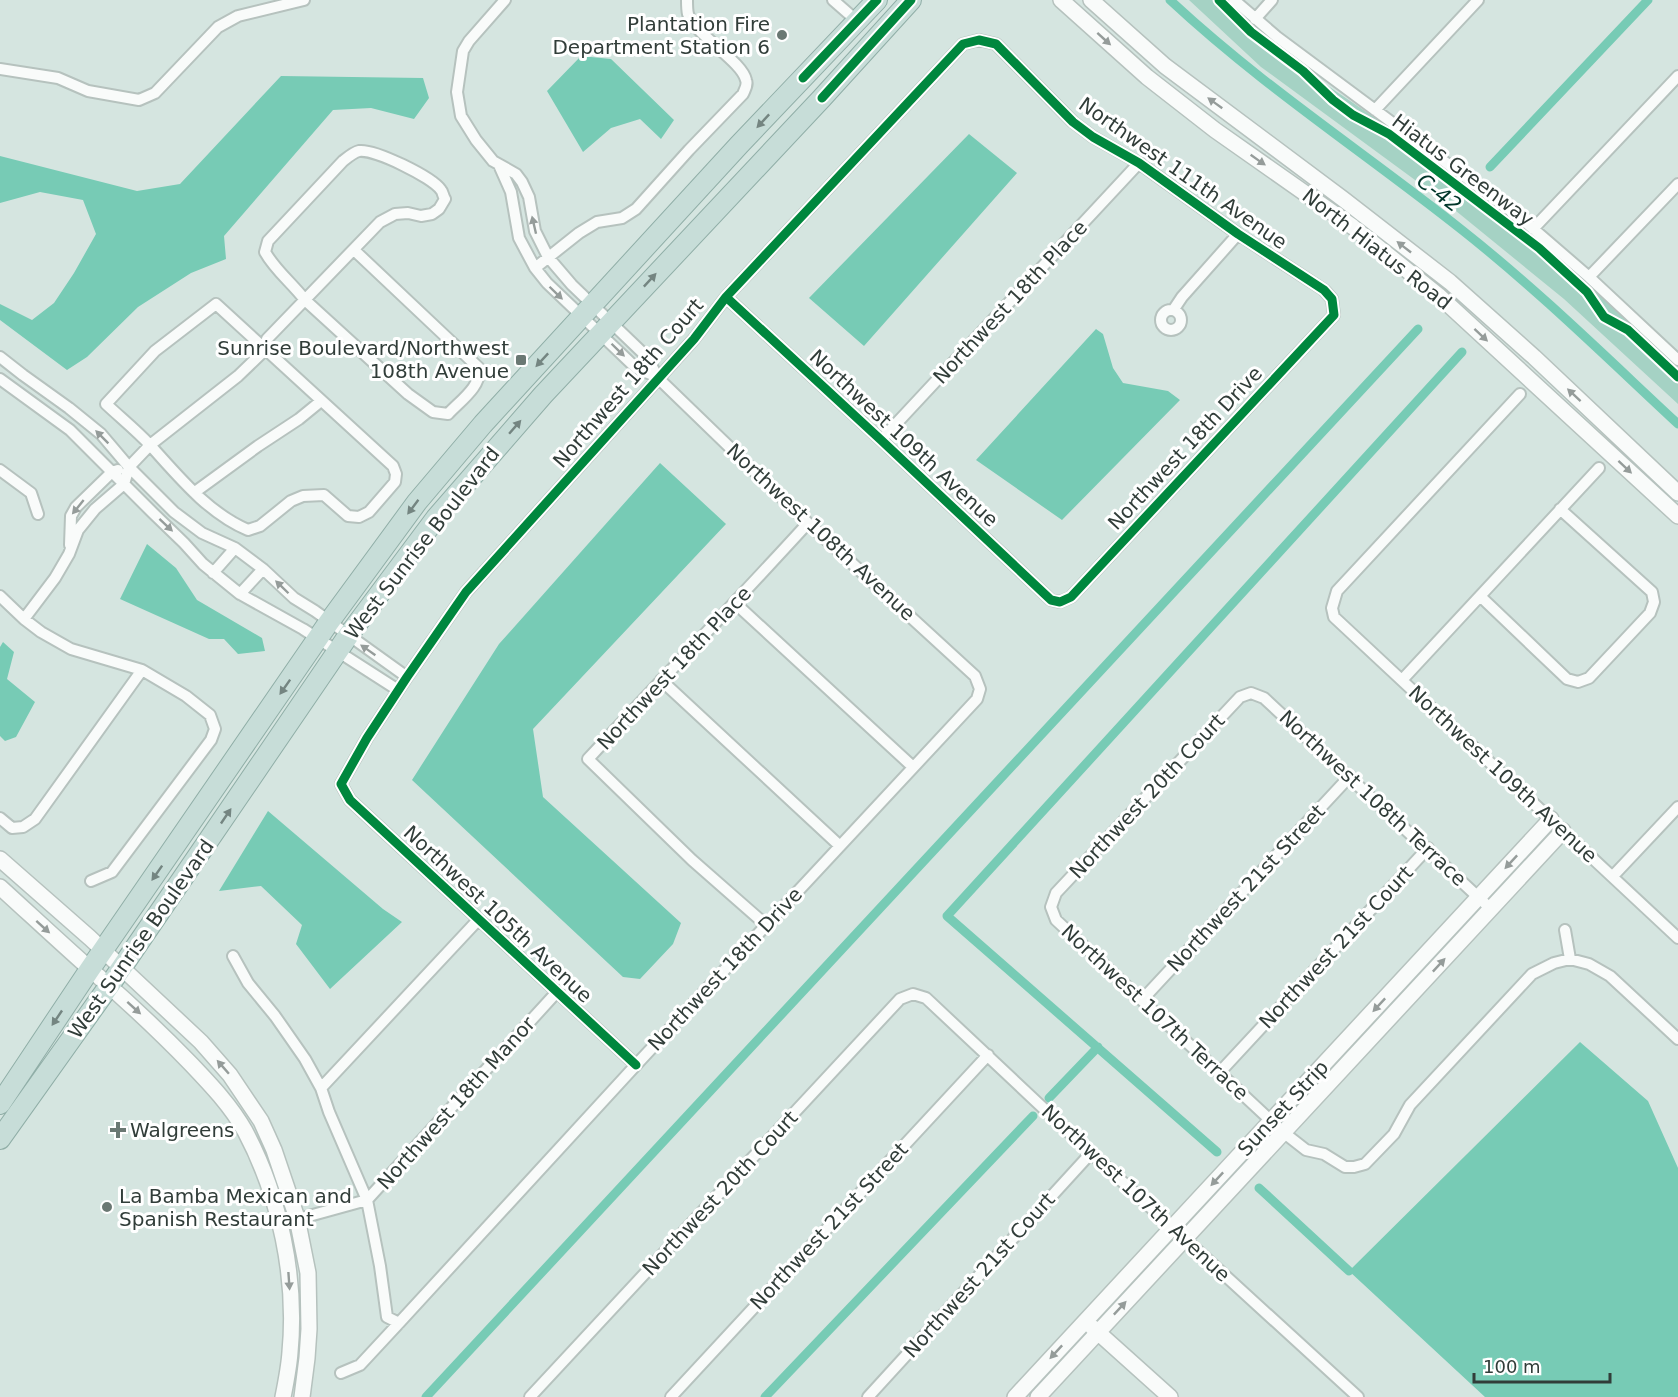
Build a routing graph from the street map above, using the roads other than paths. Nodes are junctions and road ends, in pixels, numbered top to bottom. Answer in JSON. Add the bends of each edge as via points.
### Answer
{"nodes":[{"id":1,"x":304,"y":0,"type":"edge"},
{"id":2,"x":506,"y":0,"type":"edge"},
{"id":3,"x":687,"y":0,"type":"edge"},
{"id":4,"x":833,"y":0,"type":"edge"},
{"id":5,"x":877,"y":0,"type":"edge"},
{"id":6,"x":911,"y":0,"type":"edge"},
{"id":7,"x":1061,"y":0,"type":"edge"},
{"id":8,"x":1091,"y":0,"type":"edge"},
{"id":9,"x":1234,"y":0,"type":"edge"},
{"id":10,"x":1272,"y":0,"type":"edge"},
{"id":11,"x":1478,"y":0,"type":"edge"},
{"id":12,"x":1255,"y":19,"type":"junction"},
{"id":13,"x":857,"y":21,"type":"junction"},
{"id":14,"x":979,"y":40,"type":"joint"},
{"id":15,"x":0,"y":69,"type":"edge"},
{"id":16,"x":1678,"y":75,"type":"edge"},
{"id":17,"x":1375,"y":110,"type":"junction"},
{"id":18,"x":1139,"y":163,"type":"junction"},
{"id":19,"x":498,"y":165,"type":"junction"},
{"id":20,"x":1678,"y":184,"type":"edge"},
{"id":21,"x":1533,"y":229,"type":"junction"},
{"id":22,"x":1238,"y":234,"type":"junction"},
{"id":23,"x":354,"y":250,"type":"junction"},
{"id":24,"x":548,"y":257,"type":"junction"},
{"id":25,"x":535,"y":268,"type":"junction"},
{"id":26,"x":1589,"y":277,"type":"junction"},
{"id":27,"x":726,"y":297,"type":"junction"},
{"id":28,"x":305,"y":300,"type":"junction"},
{"id":29,"x":1174,"y":309,"type":"dead end"},
{"id":30,"x":587,"y":311,"type":"junction"},
{"id":31,"x":1334,"y":315,"type":"joint"},
{"id":32,"x":605,"y":328,"type":"junction"},
{"id":33,"x":265,"y":350,"type":"junction"},
{"id":34,"x":0,"y":357,"type":"edge"},
{"id":35,"x":1678,"y":360,"type":"edge"},
{"id":36,"x":658,"y":378,"type":"junction"},
{"id":37,"x":0,"y":379,"type":"edge"},
{"id":38,"x":1520,"y":394,"type":"dead end"},
{"id":39,"x":321,"y":401,"type":"junction"},
{"id":40,"x":881,"y":440,"type":"junction"},
{"id":41,"x":150,"y":445,"type":"junction"},
{"id":42,"x":129,"y":467,"type":"junction"},
{"id":43,"x":1599,"y":468,"type":"dead end"},
{"id":44,"x":0,"y":470,"type":"edge"},
{"id":45,"x":112,"y":472,"type":"junction"},
{"id":46,"x":124,"y":484,"type":"junction"},
{"id":47,"x":195,"y":492,"type":"junction"},
{"id":48,"x":1678,"y":493,"type":"edge"},
{"id":49,"x":1560,"y":509,"type":"junction"},
{"id":50,"x":38,"y":514,"type":"dead end"},
{"id":51,"x":1678,"y":516,"type":"edge"},
{"id":52,"x":808,"y":523,"type":"junction"},
{"id":53,"x":235,"y":548,"type":"junction"},
{"id":54,"x":69,"y":554,"type":"junction"},
{"id":55,"x":263,"y":569,"type":"junction"},
{"id":56,"x":213,"y":573,"type":"junction"},
{"id":57,"x":240,"y":594,"type":"junction"},
{"id":58,"x":0,"y":596,"type":"edge"},
{"id":59,"x":1480,"y":596,"type":"junction"},
{"id":60,"x":1060,"y":602,"type":"joint"},
{"id":61,"x":735,"y":603,"type":"junction"},
{"id":62,"x":24,"y":619,"type":"junction"},
{"id":63,"x":324,"y":630,"type":"junction"},
{"id":64,"x":343,"y":643,"type":"junction"},
{"id":65,"x":142,"y":670,"type":"junction"},
{"id":66,"x":407,"y":677,"type":"junction"},
{"id":67,"x":661,"y":680,"type":"junction"},
{"id":68,"x":1402,"y":680,"type":"junction"},
{"id":69,"x":980,"y":688,"type":"joint"},
{"id":70,"x":398,"y":690,"type":"junction"},
{"id":71,"x":1251,"y":693,"type":"joint"},
{"id":72,"x":912,"y":767,"type":"junction"},
{"id":73,"x":1350,"y":776,"type":"junction"},
{"id":74,"x":341,"y":784,"type":"joint"},
{"id":75,"x":1678,"y":807,"type":"edge"},
{"id":76,"x":0,"y":818,"type":"edge"},
{"id":77,"x":1551,"y":819,"type":"junction"},
{"id":78,"x":1563,"y":831,"type":"junction"},
{"id":79,"x":840,"y":846,"type":"junction"},
{"id":80,"x":1428,"y":848,"type":"junction"},
{"id":81,"x":0,"y":859,"type":"edge"},
{"id":82,"x":1612,"y":876,"type":"junction"},
{"id":83,"x":91,"y":881,"type":"dead end"},
{"id":84,"x":0,"y":887,"type":"edge"},
{"id":85,"x":1479,"y":897,"type":"junction"},
{"id":86,"x":1051,"y":907,"type":"joint"},
{"id":87,"x":1491,"y":909,"type":"junction"},
{"id":88,"x":478,"y":920,"type":"junction"},
{"id":89,"x":766,"y":925,"type":"junction"},
{"id":90,"x":1565,"y":930,"type":"dead end"},
{"id":91,"x":1678,"y":938,"type":"edge"},
{"id":92,"x":104,"y":950,"type":"junction"},
{"id":93,"x":233,"y":956,"type":"dead end"},
{"id":94,"x":1570,"y":959,"type":"junction"},
{"id":95,"x":122,"y":968,"type":"junction"},
{"id":96,"x":90,"y":969,"type":"junction"},
{"id":97,"x":110,"y":986,"type":"junction"},
{"id":98,"x":556,"y":993,"type":"junction"},
{"id":99,"x":913,"y":994,"type":"joint"},
{"id":100,"x":1143,"y":1000,"type":"junction"},
{"id":101,"x":1678,"y":1039,"type":"edge"},
{"id":102,"x":988,"y":1055,"type":"junction"},
{"id":103,"x":636,"y":1065,"type":"junction"},
{"id":104,"x":1220,"y":1072,"type":"junction"},
{"id":105,"x":321,"y":1088,"type":"junction"},
{"id":106,"x":0,"y":1104,"type":"edge"},
{"id":107,"x":1271,"y":1122,"type":"junction"},
{"id":108,"x":1283,"y":1132,"type":"junction"},
{"id":109,"x":0,"y":1139,"type":"edge"},
{"id":110,"x":1091,"y":1153,"type":"junction"},
{"id":111,"x":368,"y":1200,"type":"junction"},
{"id":112,"x":297,"y":1218,"type":"junction"},
{"id":113,"x":280,"y":1224,"type":"junction"},
{"id":114,"x":1172,"y":1227,"type":"junction"},
{"id":115,"x":1185,"y":1239,"type":"junction"},
{"id":116,"x":1085,"y":1321,"type":"junction"},
{"id":117,"x":399,"y":1323,"type":"junction"},
{"id":118,"x":1097,"y":1332,"type":"junction"},
{"id":119,"x":340,"y":1373,"type":"dead end"},
{"id":120,"x":534,"y":1396,"type":"edge"},
{"id":121,"x":283,"y":1397,"type":"edge"},
{"id":122,"x":302,"y":1397,"type":"edge"},
{"id":123,"x":671,"y":1397,"type":"edge"},
{"id":124,"x":868,"y":1397,"type":"edge"},
{"id":125,"x":1015,"y":1397,"type":"edge"},
{"id":126,"x":1038,"y":1397,"type":"edge"},
{"id":127,"x":1170,"y":1397,"type":"edge"},
{"id":128,"x":1358,"y":1397,"type":"edge"}],
"edges":[{"from":1,"to":15,"type":"street","via":[[238,16],[218,27],[155,93],[139,100],[88,91],[58,78]]},
{"from":2,"to":19,"type":"street","name":"Northwest 108th Avenue","via":[[463,51],[457,92],[461,116]]},
{"from":3,"to":24,"type":"street","via":[[688,14],[697,27],[746,79],[743,94],[636,209],[622,218],[597,222]]},
{"from":4,"to":13,"type":"street"},
{"from":5,"to":13,"type":"highway","name":"West Sunrise Boulevard"},
{"from":32,"to":6,"type":"highway","name":"West Sunrise Boulevard","one_way":true},
{"from":7,"to":51,"type":"main road","name":"North Hiatus Road","one_way":true,"via":[[1147,77],[1353,227],[1438,295]]},
{"from":48,"to":8,"type":"main road","name":"North Hiatus Road","one_way":true,"via":[[1450,282],[1165,66]]},
{"from":9,"to":12,"type":"street"},
{"from":10,"to":12,"type":"street"},
{"from":11,"to":17,"type":"street"},
{"from":12,"to":17,"type":"street"},
{"from":13,"to":30,"type":"highway","name":"West Sunrise Boulevard","one_way":true},
{"from":14,"to":18,"type":"street","name":"Northwest 111th Avenue","via":[[996,44],[1073,122]]},
{"from":14,"to":27,"type":"street","name":"Northwest 18th Court","via":[[963,44]]},
{"from":16,"to":21,"type":"street"},
{"from":17,"to":21,"type":"street"},
{"from":18,"to":22,"type":"street","name":"Northwest 111th Avenue"},
{"from":18,"to":40,"type":"street","name":"Northwest 18th Place"},
{"from":24,"to":19,"type":"street","name":"Northwest 108th Avenue","one_way":true,"via":[[535,231],[529,197],[522,183],[516,174]]},
{"from":19,"to":25,"type":"street","name":"Northwest 108th Avenue","via":[[510,192],[519,238]]},
{"from":20,"to":26,"type":"street"},
{"from":21,"to":26,"type":"street"},
{"from":22,"to":29,"type":"street"},
{"from":22,"to":31,"type":"street","name":"Northwest 111th Avenue","via":[[1324,290],[1332,299]]},
{"from":23,"to":28,"type":"street"},
{"from":23,"to":28,"type":"street","via":[[479,368],[476,384],[448,414],[433,412],[408,394]]},
{"from":23,"to":28,"type":"street","via":[[380,222],[395,214],[432,214],[445,199],[441,189],[396,161],[367,151],[350,156],[268,241],[265,252],[270,262]]},
{"from":24,"to":25,"type":"street"},
{"from":24,"to":30,"type":"street","name":"Northwest 108th Avenue","via":[[572,285]]},
{"from":25,"to":30,"type":"street","name":"Northwest 108th Avenue","one_way":true,"via":[[547,284]]},
{"from":26,"to":35,"type":"street"},
{"from":27,"to":36,"type":"street","name":"Northwest 18th Court"},
{"from":27,"to":40,"type":"street","name":"Northwest 109th Avenue"},
{"from":28,"to":33,"type":"street","via":[[267,339]]},
{"from":30,"to":32,"type":"street","name":"Northwest 108th Avenue"},
{"from":30,"to":32,"type":"street","name":"Northwest 108th Avenue"},
{"from":30,"to":63,"type":"highway","name":"West Sunrise Boulevard","one_way":true,"via":[[417,502]]},
{"from":31,"to":60,"type":"street","name":"Northwest 18th Drive","via":[[1071,597]]},
{"from":32,"to":36,"type":"street","name":"Northwest 108th Avenue","via":[[647,357]]},
{"from":64,"to":32,"type":"highway","name":"West Sunrise Boulevard","one_way":true,"via":[[436,518]]},
{"from":33,"to":39,"type":"street"},
{"from":33,"to":41,"type":"street"},
{"from":33,"to":41,"type":"street","via":[[216,304],[155,351],[106,404]]},
{"from":42,"to":34,"type":"street","one_way":true,"via":[[93,428]]},
{"from":36,"to":52,"type":"street","name":"Northwest 108th Avenue"},
{"from":36,"to":66,"type":"street","name":"Northwest 18th Court","via":[[466,592]]},
{"from":37,"to":45,"type":"street","via":[[70,430]]},
{"from":38,"to":68,"type":"street","name":"Northwest 109th Avenue","via":[[1337,591],[1332,608],[1334,617]]},
{"from":39,"to":47,"type":"street"},
{"from":39,"to":47,"type":"street","via":[[393,466],[394,482],[369,512],[359,517],[348,516],[324,495],[303,496],[248,530],[235,525]]},
{"from":40,"to":60,"type":"street","name":"Northwest 109th Avenue","via":[[1051,600]]},
{"from":41,"to":42,"type":"street"},
{"from":41,"to":47,"type":"street"},
{"from":42,"to":45,"type":"street"},
{"from":42,"to":46,"type":"street"},
{"from":42,"to":53,"type":"street","via":[[174,512],[202,533]]},
{"from":43,"to":49,"type":"street"},
{"from":44,"to":50,"type":"street","via":[[31,493]]},
{"from":45,"to":46,"type":"street"},
{"from":45,"to":54,"type":"street","one_way":true,"via":[[71,516]]},
{"from":46,"to":54,"type":"street","via":[[78,530]]},
{"from":46,"to":56,"type":"street","one_way":true},
{"from":49,"to":59,"type":"street"},
{"from":49,"to":59,"type":"street","via":[[1652,592],[1650,613],[1589,678],[1578,682],[1567,679]]},
{"from":52,"to":61,"type":"street","name":"Northwest 18th Place"},
{"from":52,"to":69,"type":"street","name":"Northwest 108th Avenue","via":[[975,676]]},
{"from":53,"to":55,"type":"street"},
{"from":53,"to":56,"type":"street"},
{"from":54,"to":62,"type":"street"},
{"from":55,"to":57,"type":"street"},
{"from":63,"to":55,"type":"street","one_way":true},
{"from":56,"to":57,"type":"street"},
{"from":57,"to":63,"type":"street"},
{"from":58,"to":62,"type":"street"},
{"from":59,"to":68,"type":"street"},
{"from":61,"to":67,"type":"street","name":"Northwest 18th Place"},
{"from":61,"to":72,"type":"street"},
{"from":62,"to":65,"type":"street","via":[[71,648]]},
{"from":63,"to":64,"type":"street"},
{"from":63,"to":64,"type":"street"},
{"from":63,"to":92,"type":"highway","name":"West Sunrise Boulevard","one_way":true},
{"from":66,"to":64,"type":"street","one_way":true},
{"from":64,"to":70,"type":"street"},
{"from":95,"to":64,"type":"highway","name":"West Sunrise Boulevard","one_way":true},
{"from":65,"to":76,"type":"street","via":[[35,819],[12,828]]},
{"from":65,"to":83,"type":"street","via":[[210,715],[214,729],[211,740],[112,872]]},
{"from":66,"to":70,"type":"street","name":"Northwest 18th Court"},
{"from":67,"to":79,"type":"street"},
{"from":67,"to":89,"type":"street","name":"Northwest 18th Place","via":[[588,759]]},
{"from":68,"to":77,"type":"street","name":"Northwest 109th Avenue"},
{"from":69,"to":72,"type":"street","name":"Northwest 18th Drive","via":[[977,699]]},
{"from":70,"to":74,"type":"street","name":"Northwest 18th Court"},
{"from":71,"to":73,"type":"street","name":"Northwest 108th Terrace","via":[[1264,698]]},
{"from":71,"to":86,"type":"street","name":"Northwest 20th Court","via":[[1240,697],[1056,893]]},
{"from":72,"to":79,"type":"street","name":"Northwest 18th Drive"},
{"from":73,"to":80,"type":"street","name":"Northwest 108th Terrace"},
{"from":73,"to":100,"type":"street","name":"Northwest 21st Street"},
{"from":74,"to":88,"type":"street","name":"Northwest 105th Avenue","via":[[350,800]]},
{"from":75,"to":82,"type":"street"},
{"from":77,"to":78,"type":"street","name":"Northwest 109th Avenue"},
{"from":77,"to":85,"type":"main road","name":"Sunset Strip","one_way":true},
{"from":78,"to":82,"type":"street","name":"Northwest 109th Avenue"},
{"from":78,"to":87,"type":"main road","name":"Sunset Strip"},
{"from":79,"to":89,"type":"street","name":"Northwest 18th Drive"},
{"from":80,"to":85,"type":"street","name":"Northwest 108th Terrace"},
{"from":80,"to":104,"type":"street","name":"Northwest 21st Court"},
{"from":81,"to":92,"type":"main road"},
{"from":82,"to":91,"type":"street","name":"Northwest 109th Avenue"},
{"from":84,"to":96,"type":"main road","one_way":true},
{"from":85,"to":87,"type":"street","name":"Northwest 108th Terrace"},
{"from":85,"to":107,"type":"main road","name":"Sunset Strip","one_way":true},
{"from":86,"to":100,"type":"street","name":"Northwest 107th Terrace","via":[[1056,920]]},
{"from":108,"to":87,"type":"main road","name":"Sunset Strip","one_way":true},
{"from":88,"to":98,"type":"street","name":"Northwest 105th Avenue"},
{"from":88,"to":105,"type":"street"},
{"from":89,"to":103,"type":"street","name":"Northwest 18th Drive"},
{"from":90,"to":94,"type":"street"},
{"from":92,"to":95,"type":"main road"},
{"from":92,"to":96,"type":"highway","name":"West Sunrise Boulevard"},
{"from":93,"to":105,"type":"street"},
{"from":94,"to":101,"type":"street","via":[[1610,976]]},
{"from":94,"to":108,"type":"street","name":"Northwest 107th Terrace","via":[[1532,974],[1410,1105],[1394,1134],[1365,1164],[1345,1167],[1324,1154],[1306,1150]]},
{"from":95,"to":97,"type":"highway","name":"West Sunrise Boulevard"},
{"from":112,"to":95,"type":"main road","one_way":true,"via":[[274,1150],[243,1093],[201,1042]]},
{"from":96,"to":97,"type":"main road"},
{"from":96,"to":106,"type":"highway","name":"West Sunrise Boulevard","one_way":true},
{"from":97,"to":109,"type":"highway","name":"West Sunrise Boulevard"},
{"from":97,"to":113,"type":"main road","one_way":true,"via":[[158,1029],[228,1106],[253,1149]]},
{"from":98,"to":103,"type":"street","name":"Northwest 105th Avenue"},
{"from":98,"to":111,"type":"street","name":"Northwest 18th Manor"},
{"from":99,"to":102,"type":"street","name":"Northwest 107th Avenue","via":[[926,998]]},
{"from":99,"to":120,"type":"street","name":"Northwest 20th Court","via":[[900,999]]},
{"from":100,"to":104,"type":"street","name":"Northwest 107th Terrace"},
{"from":102,"to":110,"type":"street","name":"Northwest 107th Avenue"},
{"from":102,"to":123,"type":"street","name":"Northwest 21st Street"},
{"from":103,"to":117,"type":"street","name":"Northwest 18th Drive"},
{"from":104,"to":107,"type":"street","name":"Northwest 107th Terrace"},
{"from":105,"to":111,"type":"street"},
{"from":107,"to":108,"type":"street","name":"Northwest 107th Terrace"},
{"from":107,"to":114,"type":"main road","name":"Sunset Strip","one_way":true},
{"from":108,"to":115,"type":"main road","name":"Sunset Strip"},
{"from":110,"to":114,"type":"street","name":"Northwest 107th Avenue"},
{"from":110,"to":124,"type":"street","name":"Northwest 21st Court"},
{"from":111,"to":112,"type":"street","name":"Northwest 18th Manor"},
{"from":111,"to":117,"type":"street","via":[[387,1317]]},
{"from":112,"to":113,"type":"street","name":"Northwest 18th Manor"},
{"from":112,"to":122,"type":"main road","via":[[309,1299]]},
{"from":113,"to":121,"type":"main road","one_way":true,"via":[[292,1324]]},
{"from":114,"to":115,"type":"street","name":"Northwest 107th Avenue"},
{"from":114,"to":116,"type":"main road","name":"Sunset Strip"},
{"from":118,"to":115,"type":"main road","name":"Sunset Strip","one_way":true},
{"from":115,"to":128,"type":"street","name":"Northwest 107th Avenue"},
{"from":116,"to":118,"type":"main road"},
{"from":116,"to":125,"type":"main road","name":"Sunset Strip","one_way":true},
{"from":117,"to":119,"type":"street","name":"Northwest 18th Drive","via":[[360,1365]]},
{"from":118,"to":126,"type":"main road","name":"Sunset Strip"},
{"from":118,"to":127,"type":"main road"}]}
